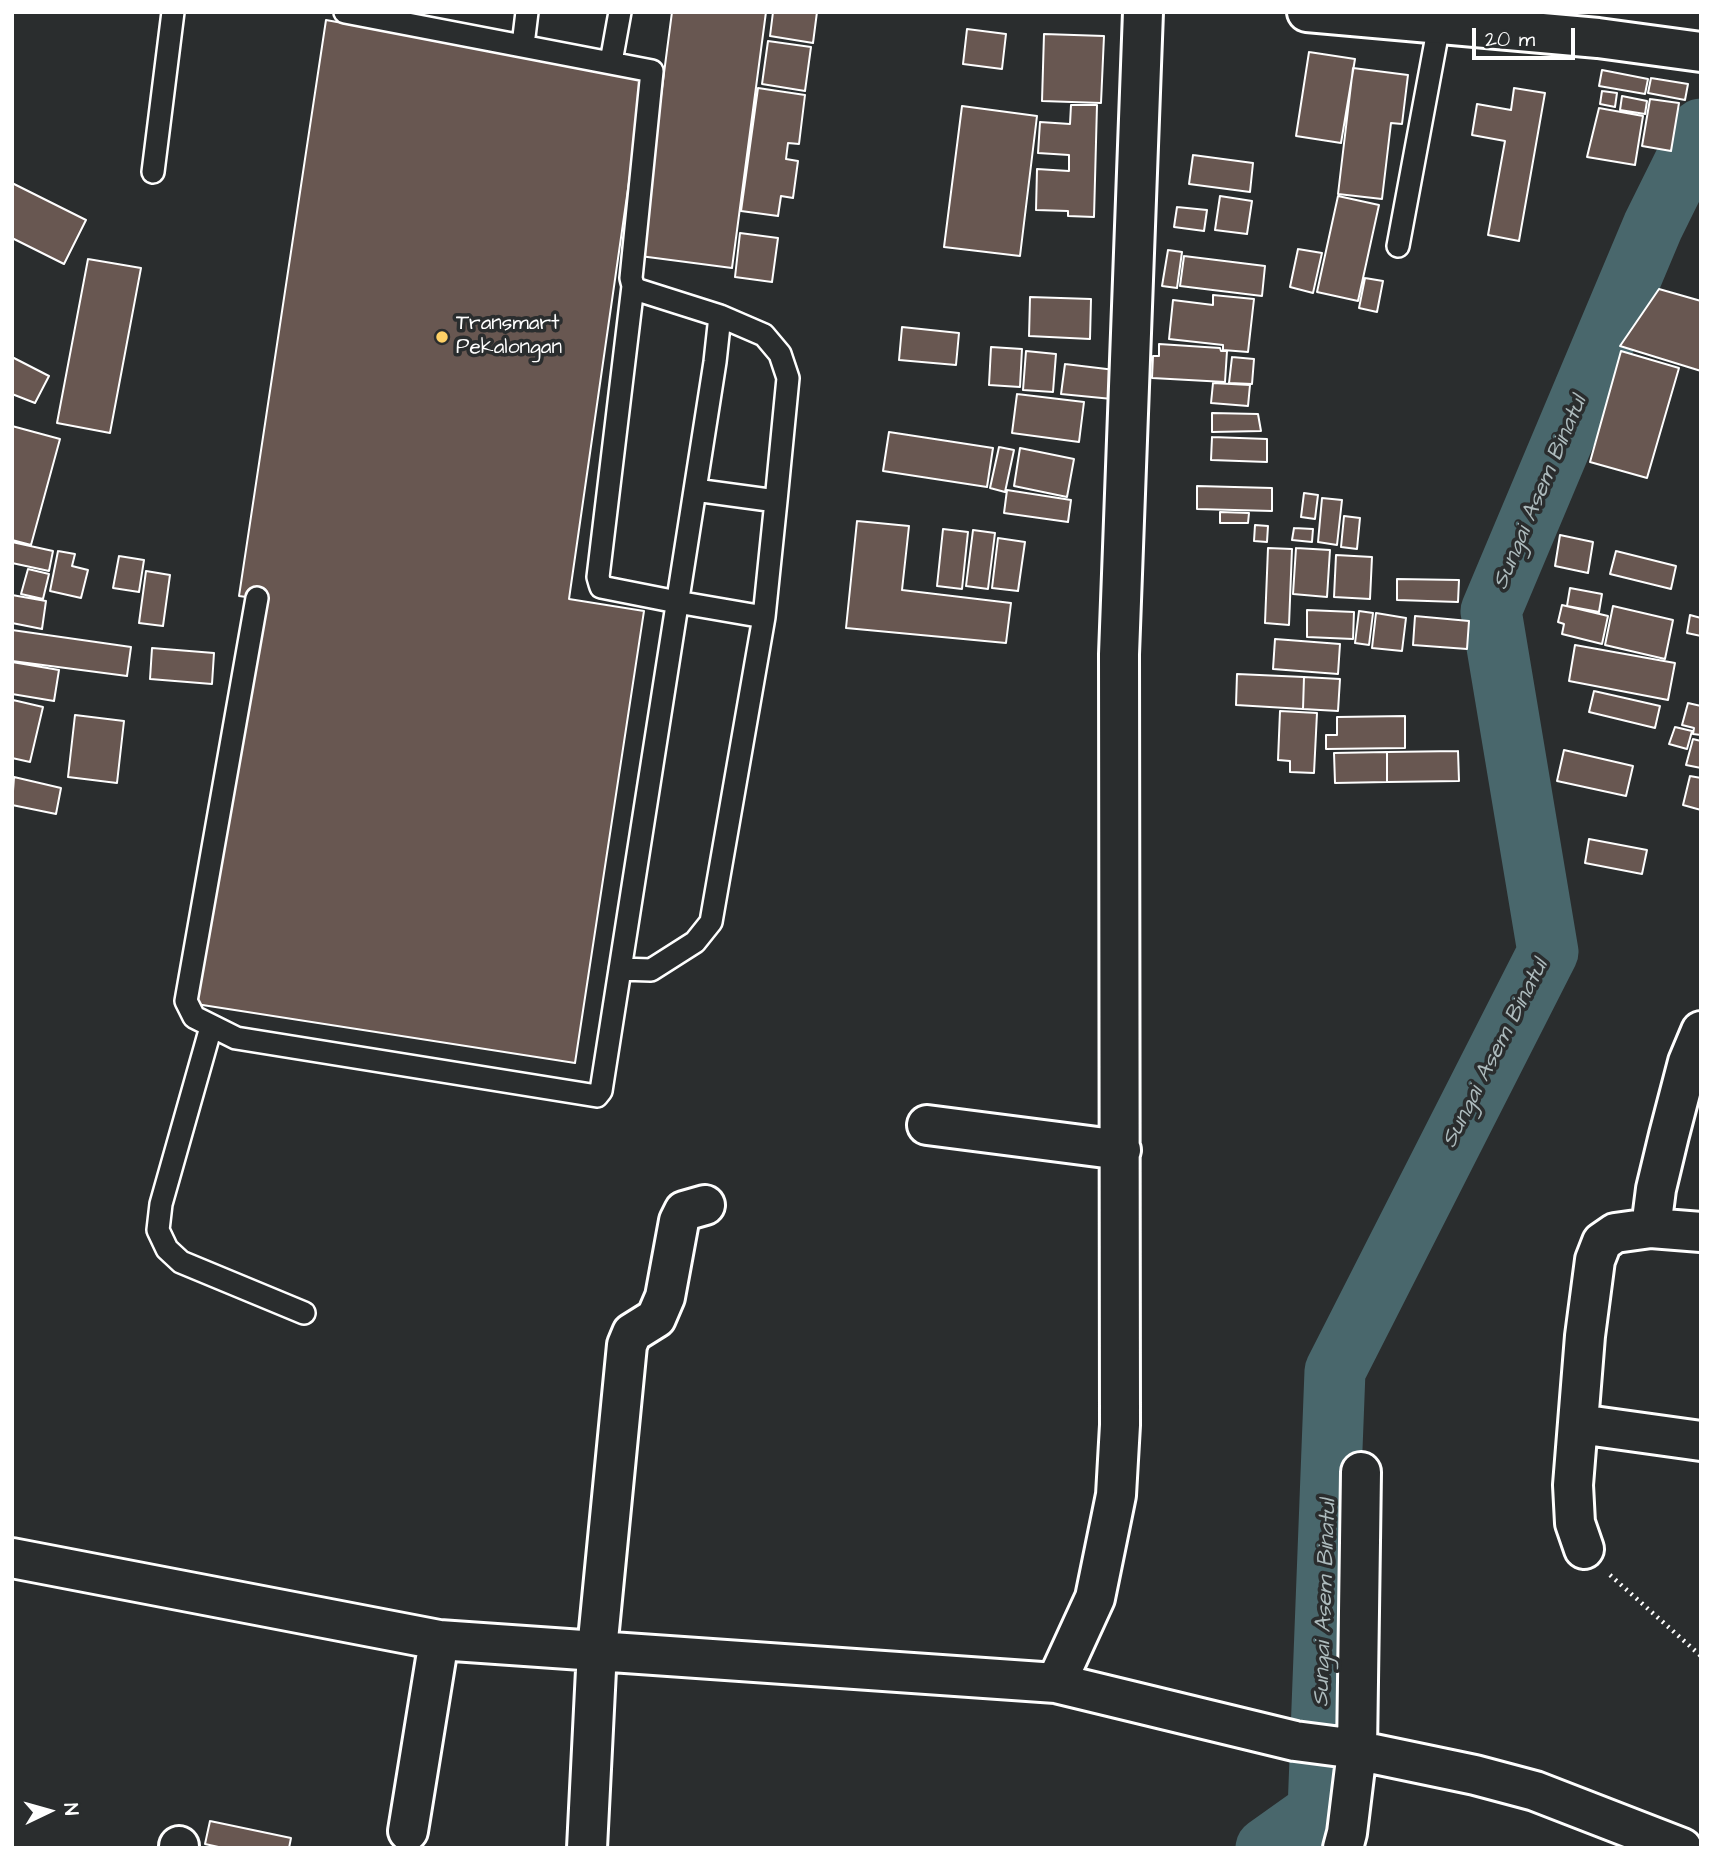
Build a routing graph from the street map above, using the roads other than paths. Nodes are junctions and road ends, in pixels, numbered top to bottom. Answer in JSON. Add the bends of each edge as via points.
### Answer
{"nodes":[{"id":1,"x":173,"y":12,"type":"edge"},
{"id":2,"x":527,"y":12,"type":"edge"},
{"id":3,"x":620,"y":12,"type":"edge"},
{"id":4,"x":1143,"y":12,"type":"edge"},
{"id":5,"x":1307,"y":12,"type":"edge"},
{"id":6,"x":338,"y":15,"type":"edge"},
{"id":7,"x":395,"y":17,"type":"edge"},
{"id":8,"x":1439,"y":25,"type":"junction"},
{"id":9,"x":1601,"y":25,"type":"edge"},
{"id":10,"x":523,"y":45,"type":"junction"},
{"id":11,"x":1701,"y":52,"type":"edge"},
{"id":12,"x":611,"y":62,"type":"junction"},
{"id":13,"x":153,"y":172,"type":"dead end"},
{"id":14,"x":1398,"y":246,"type":"dead end"},
{"id":15,"x":633,"y":286,"type":"junction"},
{"id":16,"x":720,"y":316,"type":"junction"},
{"id":17,"x":695,"y":490,"type":"junction"},
{"id":18,"x":776,"y":501,"type":"junction"},
{"id":19,"x":257,"y":598,"type":"dead end"},
{"id":20,"x":677,"y":602,"type":"junction"},
{"id":21,"x":764,"y":617,"type":"junction"},
{"id":22,"x":620,"y":969,"type":"junction"},
{"id":23,"x":211,"y":1027,"type":"junction"},
{"id":24,"x":1701,"y":1031,"type":"edge"},
{"id":25,"x":927,"y":1125,"type":"dead end"},
{"id":26,"x":1121,"y":1150,"type":"junction"},
{"id":27,"x":705,"y":1205,"type":"dead end"},
{"id":28,"x":1651,"y":1228,"type":"junction"},
{"id":29,"x":1701,"y":1232,"type":"edge"},
{"id":30,"x":304,"y":1313,"type":"dead end"},
{"id":31,"x":1578,"y":1424,"type":"junction"},
{"id":32,"x":1701,"y":1441,"type":"edge"},
{"id":33,"x":1361,"y":1472,"type":"dead end"},
{"id":34,"x":1584,"y":1549,"type":"road end"},
{"id":35,"x":12,"y":1558,"type":"edge"},
{"id":36,"x":439,"y":1640,"type":"junction"},
{"id":37,"x":597,"y":1650,"type":"junction"},
{"id":38,"x":1056,"y":1683,"type":"junction"},
{"id":39,"x":1349,"y":1749,"type":"junction"},
{"id":40,"x":408,"y":1831,"type":"dead end"},
{"id":41,"x":587,"y":1848,"type":"edge"},
{"id":42,"x":1343,"y":1848,"type":"edge"},
{"id":43,"x":1682,"y":1848,"type":"edge"}],
"edges":[{"from":1,"to":13,"type":"lane"},
{"from":2,"to":10,"type":"lane"},
{"from":3,"to":12,"type":"lane"},
{"from":4,"to":26,"type":"street","via":[[1119,654]]},
{"from":5,"to":8,"type":"street"},
{"from":6,"to":7,"type":"lane"},
{"from":7,"to":10,"type":"lane"},
{"from":8,"to":9,"type":"street"},
{"from":8,"to":14,"type":"lane"},
{"from":9,"to":11,"type":"street"},
{"from":10,"to":12,"type":"lane"},
{"from":12,"to":15,"type":"lane","via":[[653,72]]},
{"from":15,"to":16,"type":"lane"},
{"from":15,"to":20,"type":"lane","via":[[599,582],[601,587]]},
{"from":16,"to":17,"type":"lane"},
{"from":16,"to":18,"type":"lane","via":[[764,335],[780,354],[788,378]]},
{"from":17,"to":18,"type":"lane"},
{"from":17,"to":20,"type":"lane"},
{"from":18,"to":21,"type":"lane"},
{"from":19,"to":23,"type":"lane","via":[[186,1001],[194,1017]]},
{"from":20,"to":21,"type":"lane"},
{"from":20,"to":22,"type":"lane"},
{"from":21,"to":22,"type":"lane","via":[[711,922],[695,942],[650,970]]},
{"from":22,"to":23,"type":"lane","via":[[597,1096],[236,1038]]},
{"from":23,"to":30,"type":"lane","via":[[158,1230],[181,1262]]},
{"from":24,"to":28,"type":"street","via":[[1669,1135]]},
{"from":25,"to":26,"type":"street"},
{"from":26,"to":38,"type":"street","via":[[1116,1495],[1095,1598]]},
{"from":27,"to":37,"type":"street","via":[[684,1211],[665,1297],[656,1318],[632,1333],[627,1345]]},
{"from":28,"to":29,"type":"street"},
{"from":28,"to":31,"type":"street","via":[[1607,1237],[1595,1260]]},
{"from":31,"to":32,"type":"street"},
{"from":31,"to":34,"type":"street","via":[[1573,1485],[1575,1523]]},
{"from":33,"to":39,"type":"street"},
{"from":35,"to":36,"type":"street"},
{"from":36,"to":37,"type":"street"},
{"from":36,"to":40,"type":"street"},
{"from":37,"to":38,"type":"street"},
{"from":37,"to":41,"type":"street"},
{"from":38,"to":39,"type":"street","via":[[1295,1741]]},
{"from":39,"to":42,"type":"street","via":[[1348,1833]]},
{"from":39,"to":43,"type":"street","via":[[1535,1791]]}]}
